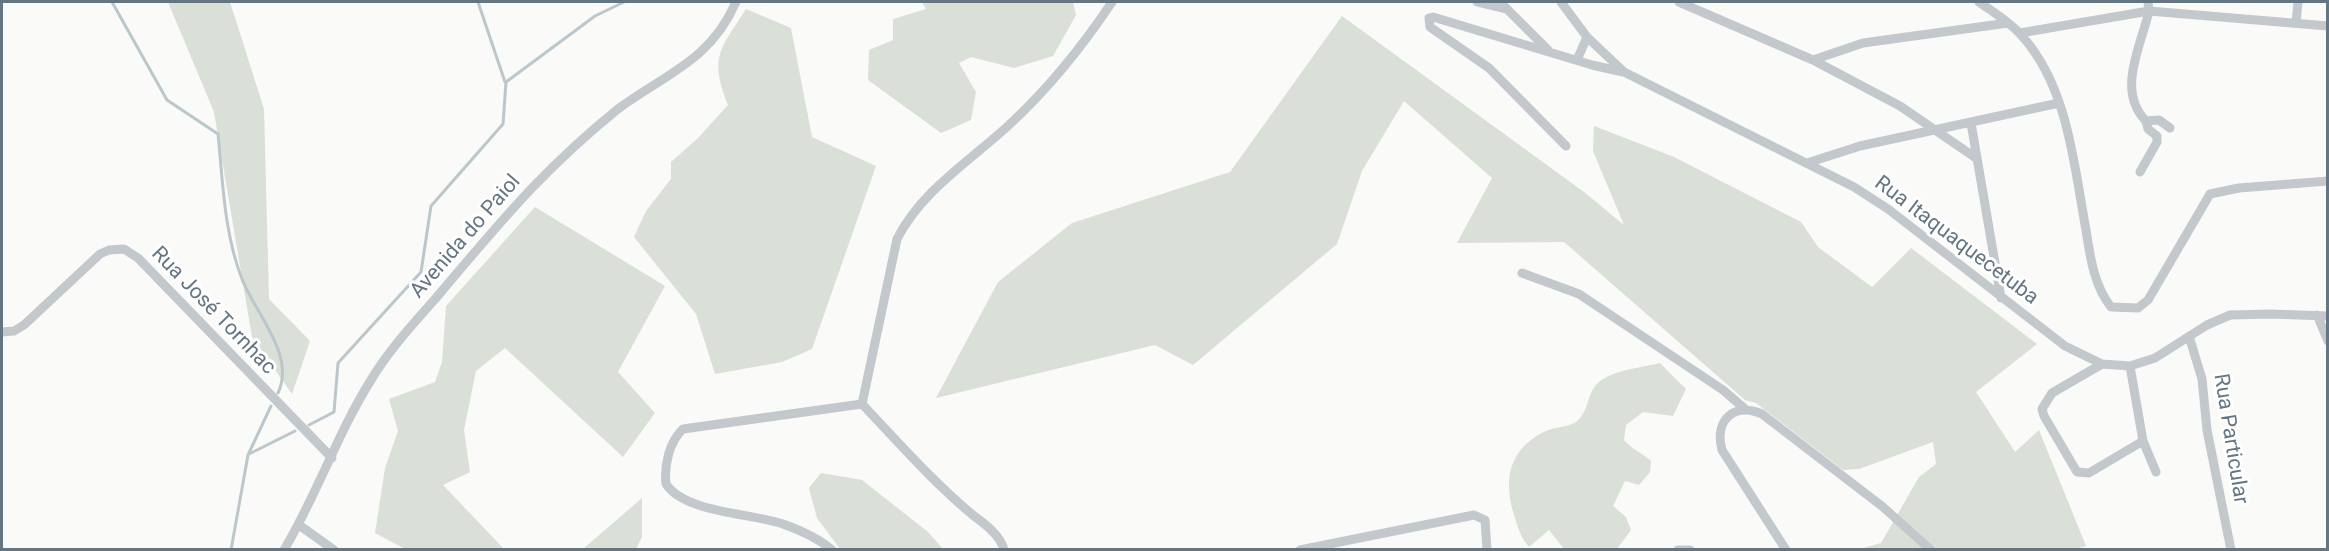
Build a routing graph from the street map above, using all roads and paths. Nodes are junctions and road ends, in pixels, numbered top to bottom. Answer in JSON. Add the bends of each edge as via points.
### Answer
{"nodes":[{"id":1,"x":736,"y":2,"type":"edge"},
{"id":2,"x":1112,"y":2,"type":"edge"},
{"id":3,"x":1477,"y":2,"type":"edge"},
{"id":4,"x":1500,"y":2,"type":"edge"},
{"id":5,"x":1562,"y":2,"type":"edge"},
{"id":6,"x":1679,"y":2,"type":"edge"},
{"id":7,"x":1979,"y":2,"type":"edge"},
{"id":8,"x":2298,"y":2,"type":"edge"},
{"id":9,"x":2148,"y":6,"type":"edge"},
{"id":10,"x":1509,"y":10,"type":"junction"},
{"id":11,"x":2008,"y":24,"type":"junction"},
{"id":12,"x":2296,"y":24,"type":"junction"},
{"id":13,"x":2328,"y":26,"type":"edge"},
{"id":14,"x":2020,"y":33,"type":"junction"},
{"id":15,"x":1587,"y":38,"type":"junction"},
{"id":16,"x":1549,"y":51,"type":"junction"},
{"id":17,"x":1577,"y":60,"type":"junction"},
{"id":18,"x":1813,"y":60,"type":"junction"},
{"id":19,"x":1624,"y":72,"type":"junction"},
{"id":20,"x":2060,"y":103,"type":"junction"},
{"id":21,"x":2146,"y":121,"type":"junction"},
{"id":22,"x":1971,"y":123,"type":"junction"},
{"id":23,"x":2170,"y":128,"type":"dead end"},
{"id":24,"x":1935,"y":131,"type":"junction"},
{"id":25,"x":1566,"y":146,"type":"dead end"},
{"id":26,"x":1976,"y":158,"type":"junction"},
{"id":27,"x":1807,"y":163,"type":"junction"},
{"id":28,"x":2140,"y":172,"type":"dead end"},
{"id":29,"x":2328,"y":182,"type":"edge"},
{"id":30,"x":1522,"y":273,"type":"dead end"},
{"id":31,"x":2001,"y":298,"type":"junction"},
{"id":32,"x":2317,"y":315,"type":"junction"},
{"id":33,"x":2328,"y":316,"type":"edge"},
{"id":34,"x":2,"y":332,"type":"edge"},
{"id":35,"x":2189,"y":336,"type":"junction"},
{"id":36,"x":2328,"y":341,"type":"edge"},
{"id":37,"x":2102,"y":364,"type":"junction"},
{"id":38,"x":2130,"y":366,"type":"junction"},
{"id":39,"x":862,"y":404,"type":"junction"},
{"id":40,"x":1745,"y":409,"type":"junction"},
{"id":41,"x":2143,"y":441,"type":"junction"},
{"id":42,"x":332,"y":458,"type":"junction"},
{"id":43,"x":2156,"y":472,"type":"dead end"},
{"id":44,"x":299,"y":525,"type":"junction"},
{"id":45,"x":284,"y":549,"type":"edge"},
{"id":46,"x":334,"y":549,"type":"edge"},
{"id":47,"x":832,"y":549,"type":"edge"},
{"id":48,"x":1004,"y":549,"type":"edge"},
{"id":49,"x":1300,"y":549,"type":"edge"},
{"id":50,"x":1487,"y":549,"type":"edge"},
{"id":51,"x":1678,"y":549,"type":"edge"},
{"id":52,"x":1690,"y":549,"type":"edge"},
{"id":53,"x":1786,"y":549,"type":"edge"},
{"id":54,"x":1931,"y":549,"type":"edge"},
{"id":55,"x":2231,"y":549,"type":"edge"}],
"edges":[{"from":1,"to":42,"type":"street","name":"Avenida do Paiol","via":[[703,52],[648,87],[531,189],[372,377]]},
{"from":2,"to":39,"type":"street","via":[[1088,39],[1046,87],[907,218],[895,248]]},
{"from":3,"to":10,"type":"street"},
{"from":4,"to":10,"type":"street"},
{"from":5,"to":15,"type":"street","name":"Rua Itaquaquecetuba"},
{"from":6,"to":18,"type":"street"},
{"from":7,"to":11,"type":"street"},
{"from":8,"to":12,"type":"street"},
{"from":9,"to":12,"type":"street"},
{"from":9,"to":14,"type":"street"},
{"from":9,"to":21,"type":"street","via":[[2130,88],[2136,111]]},
{"from":10,"to":16,"type":"street"},
{"from":11,"to":14,"type":"street"},
{"from":11,"to":18,"type":"street","via":[[1863,43]]},
{"from":12,"to":13,"type":"street"},
{"from":14,"to":20,"type":"street"},
{"from":15,"to":17,"type":"street"},
{"from":15,"to":19,"type":"street","name":"Rua Itaquaquecetuba"},
{"from":16,"to":17,"type":"street"},
{"from":16,"to":25,"type":"street","via":[[1433,17],[1428,21],[1430,27],[1489,68]]},
{"from":17,"to":19,"type":"street"},
{"from":18,"to":24,"type":"street","via":[[1900,106]]},
{"from":19,"to":27,"type":"street","name":"Rua Itaquaquecetuba"},
{"from":20,"to":22,"type":"street"},
{"from":20,"to":29,"type":"street","via":[[2072,148],[2090,255],[2102,295],[2111,307],[2138,308],[2148,300],[2210,194],[2239,188]]},
{"from":21,"to":23,"type":"street","via":[[2159,120]]},
{"from":21,"to":28,"type":"street","via":[[2157,142]]},
{"from":22,"to":24,"type":"street"},
{"from":22,"to":26,"type":"street"},
{"from":24,"to":26,"type":"street"},
{"from":24,"to":27,"type":"street","via":[[1860,146]]},
{"from":26,"to":31,"type":"street"},
{"from":27,"to":31,"type":"street","name":"Rua Itaquaquecetuba","via":[[1888,209]]},
{"from":30,"to":40,"type":"street","via":[[1579,294],[1723,390]]},
{"from":31,"to":37,"type":"street","name":"Rua Itaquaquecetuba","via":[[2065,346]]},
{"from":32,"to":33,"type":"street","name":"Rua Itaquaquecetuba"},
{"from":32,"to":35,"type":"street","name":"Rua Itaquaquecetuba","via":[[2230,315]]},
{"from":32,"to":36,"type":"street"},
{"from":34,"to":42,"type":"street","name":"Rua José Tornhac","via":[[24,325],[100,254],[124,249],[173,293]]},
{"from":35,"to":38,"type":"street","name":"Rua Itaquaquecetuba","via":[[2155,358]]},
{"from":35,"to":55,"type":"street","name":"Rua Particular","via":[[2202,379],[2207,430]]},
{"from":37,"to":38,"type":"street","name":"Rua Itaquaquecetuba"},
{"from":37,"to":41,"type":"street","via":[[2052,393],[2044,404],[2044,416],[2077,472],[2089,473]]},
{"from":38,"to":41,"type":"street"},
{"from":39,"to":47,"type":"street","via":[[683,429],[677,434],[668,458],[666,484],[677,495],[710,509],[781,523]]},
{"from":39,"to":48,"type":"street","via":[[946,492],[987,526]]},
{"from":40,"to":53,"type":"street","via":[[1737,410],[1724,422],[1722,450]]},
{"from":40,"to":54,"type":"street","via":[[1762,414]]},
{"from":41,"to":43,"type":"street"},
{"from":42,"to":44,"type":"street","name":"Avenida do Paiol"},
{"from":44,"to":45,"type":"street","name":"Avenida do Paiol"},
{"from":44,"to":46,"type":"street"},
{"from":49,"to":50,"type":"street","via":[[1481,516],[1487,530]]},
{"from":51,"to":52,"type":"street"}]}
